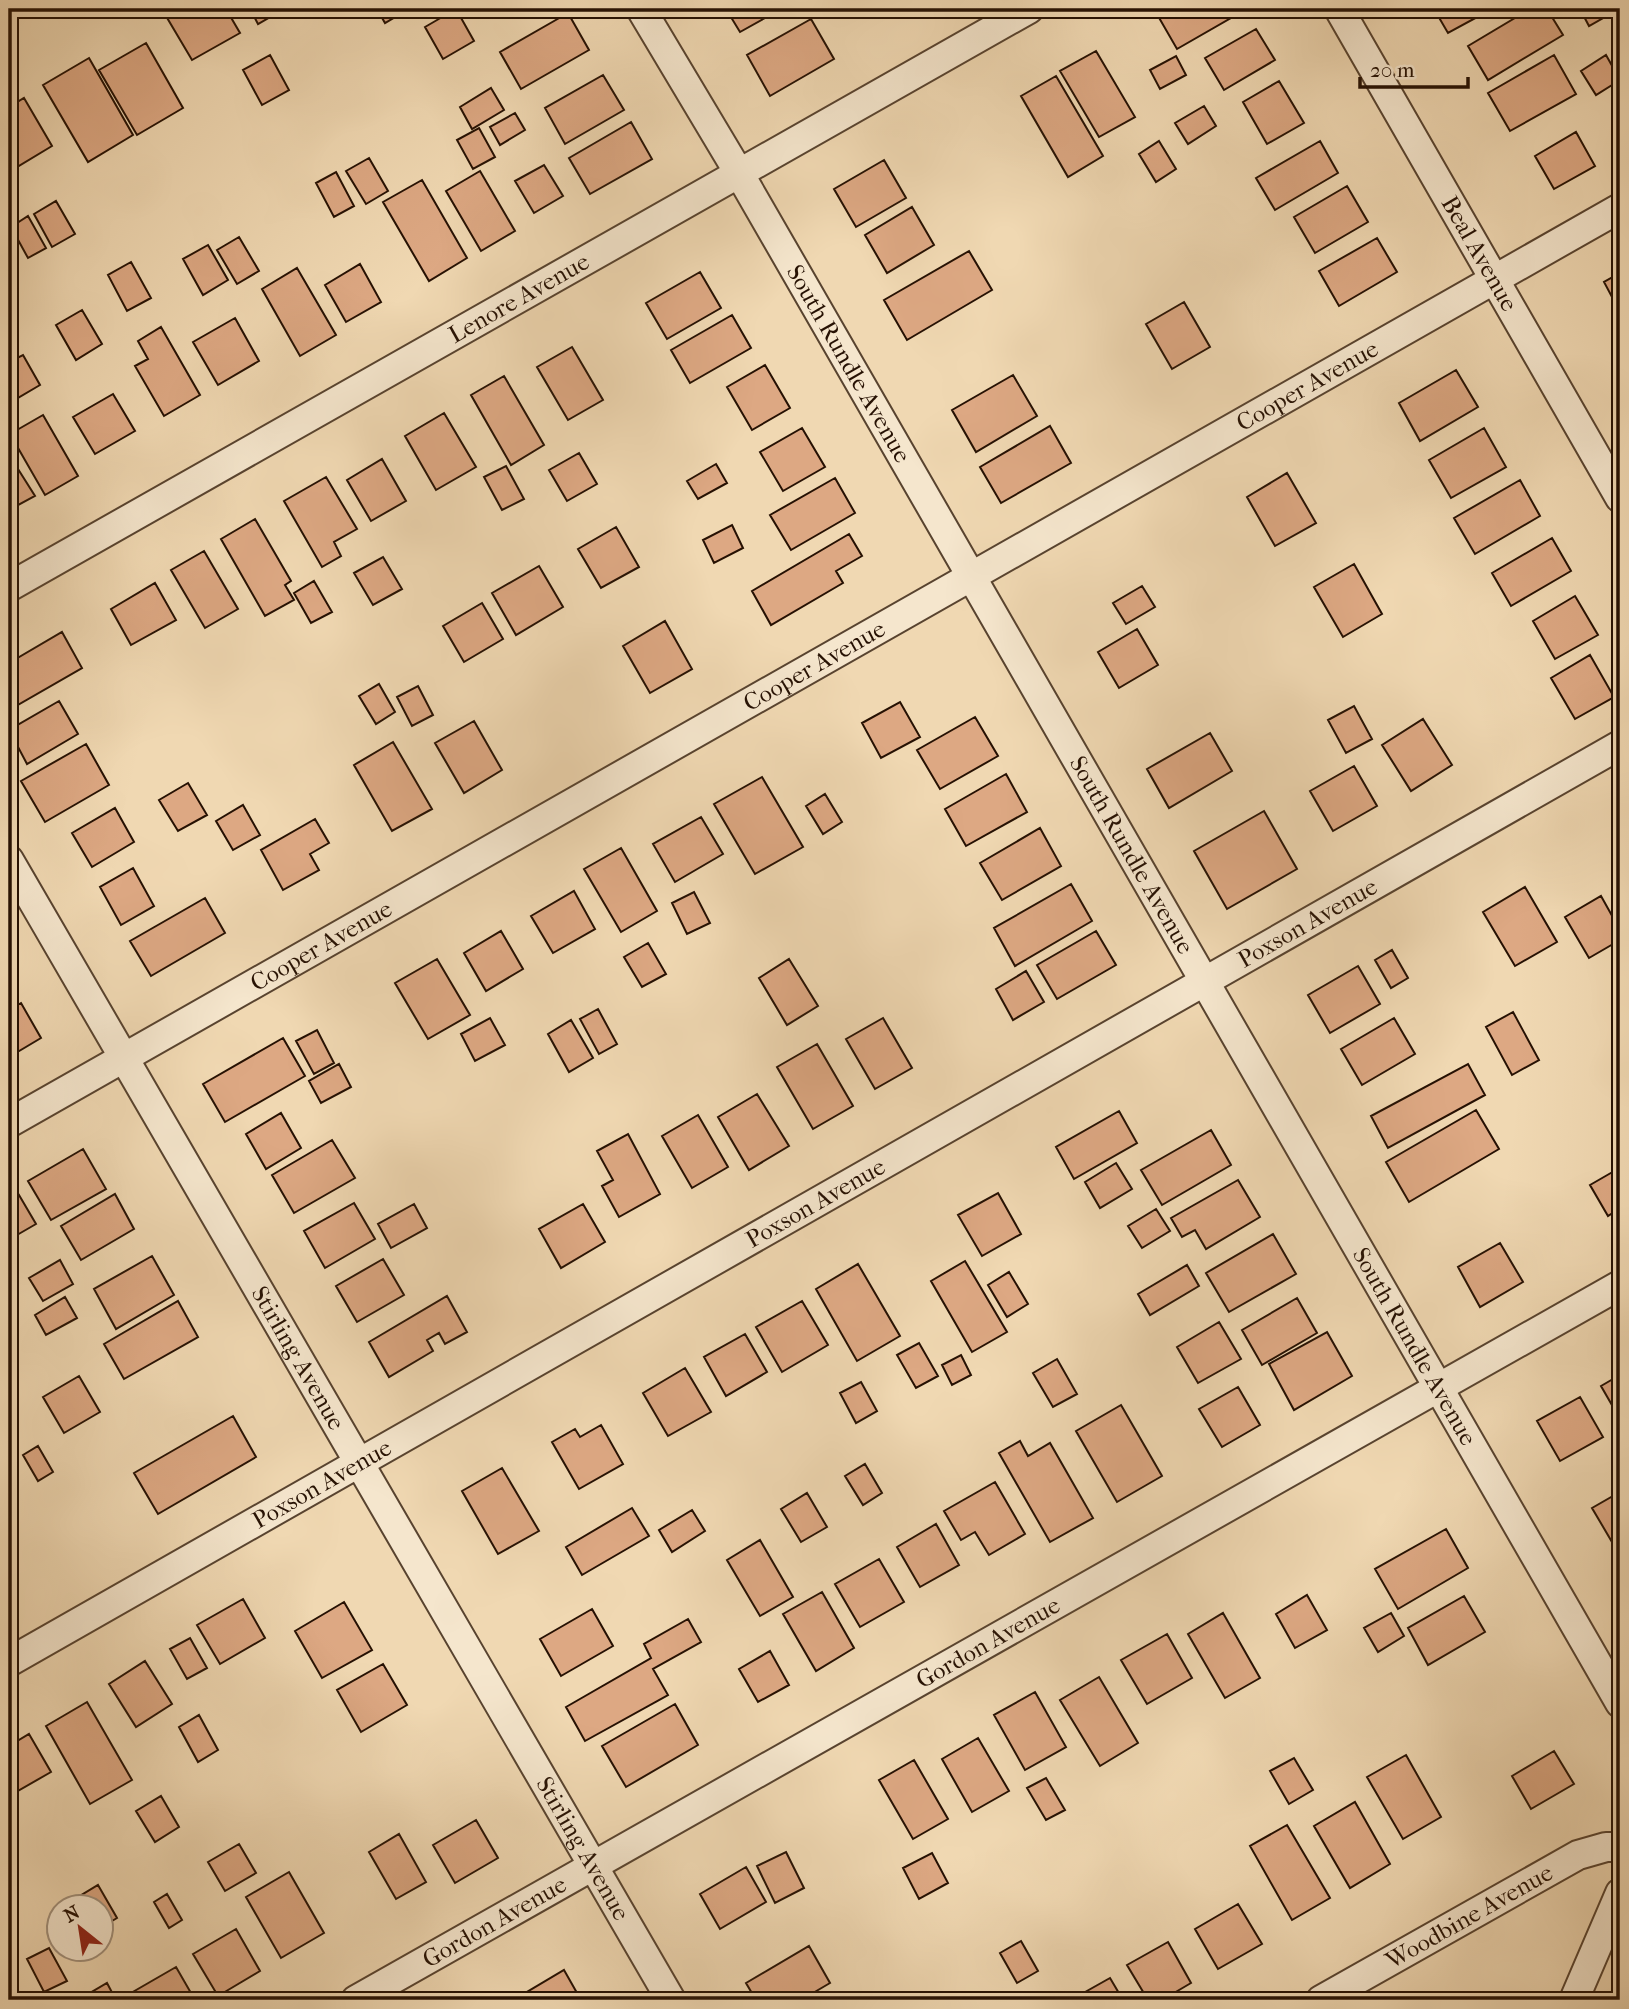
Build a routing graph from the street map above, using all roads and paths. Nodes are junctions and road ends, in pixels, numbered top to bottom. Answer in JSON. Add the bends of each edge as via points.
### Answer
{"nodes":[{"id":1,"x":641,"y":9,"type":"edge"},
{"id":2,"x":1029,"y":9,"type":"edge"},
{"id":3,"x":1339,"y":9,"type":"edge"},
{"id":4,"x":739,"y":173,"type":"junction"},
{"id":5,"x":1620,"y":208,"type":"edge"},
{"id":6,"x":1496,"y":278,"type":"junction"},
{"id":7,"x":1620,"y":498,"type":"edge"},
{"id":8,"x":972,"y":577,"type":"junction"},
{"id":9,"x":9,"y":587,"type":"edge"},
{"id":10,"x":1620,"y":745,"type":"edge"},
{"id":11,"x":9,"y":860,"type":"edge"},
{"id":12,"x":1205,"y":983,"type":"junction"},
{"id":13,"x":123,"y":1059,"type":"junction"},
{"id":14,"x":9,"y":1123,"type":"edge"},
{"id":15,"x":1620,"y":1285,"type":"edge"},
{"id":16,"x":1440,"y":1389,"type":"junction"},
{"id":17,"x":357,"y":1462,"type":"junction"},
{"id":18,"x":9,"y":1662,"type":"edge"},
{"id":19,"x":1620,"y":1703,"type":"edge"},
{"id":20,"x":1620,"y":1847,"type":"edge"},
{"id":21,"x":593,"y":1866,"type":"junction"},
{"id":22,"x":1620,"y":1893,"type":"edge"},
{"id":23,"x":356,"y":2000,"type":"edge"},
{"id":24,"x":671,"y":2000,"type":"edge"},
{"id":25,"x":1321,"y":2000,"type":"edge"},
{"id":26,"x":1574,"y":2000,"type":"edge"}],
"edges":[{"from":1,"to":4,"type":"street","name":"South Rundle Avenue"},
{"from":2,"to":4,"type":"street","name":"Lenore Avenue"},
{"from":3,"to":6,"type":"street","name":"Beal Avenue"},
{"from":4,"to":8,"type":"street","name":"South Rundle Avenue"},
{"from":4,"to":9,"type":"street","name":"Lenore Avenue"},
{"from":5,"to":6,"type":"street","name":"Cooper Avenue"},
{"from":6,"to":7,"type":"street","name":"Beal Avenue"},
{"from":6,"to":8,"type":"street","name":"Cooper Avenue"},
{"from":8,"to":12,"type":"street","name":"South Rundle Avenue"},
{"from":8,"to":13,"type":"street","name":"Cooper Avenue"},
{"from":10,"to":12,"type":"street","name":"Poxson Avenue"},
{"from":11,"to":13,"type":"street","name":"Stirling Avenue"},
{"from":12,"to":16,"type":"street","name":"South Rundle Avenue"},
{"from":12,"to":17,"type":"street","name":"Poxson Avenue"},
{"from":13,"to":14,"type":"street","name":"Cooper Avenue"},
{"from":13,"to":17,"type":"street","name":"Stirling Avenue"},
{"from":15,"to":16,"type":"street","name":"Gordon Avenue"},
{"from":16,"to":19,"type":"street","name":"South Rundle Avenue"},
{"from":16,"to":21,"type":"street","name":"Gordon Avenue"},
{"from":17,"to":18,"type":"street","name":"Poxson Avenue"},
{"from":17,"to":21,"type":"street","name":"Stirling Avenue"},
{"from":20,"to":25,"type":"street","name":"Woodbine Avenue","via":[[1578,1856]]},
{"from":21,"to":23,"type":"street","name":"Gordon Avenue"},
{"from":21,"to":24,"type":"street","name":"Stirling Avenue"},
{"from":22,"to":26,"type":"street"}]}
